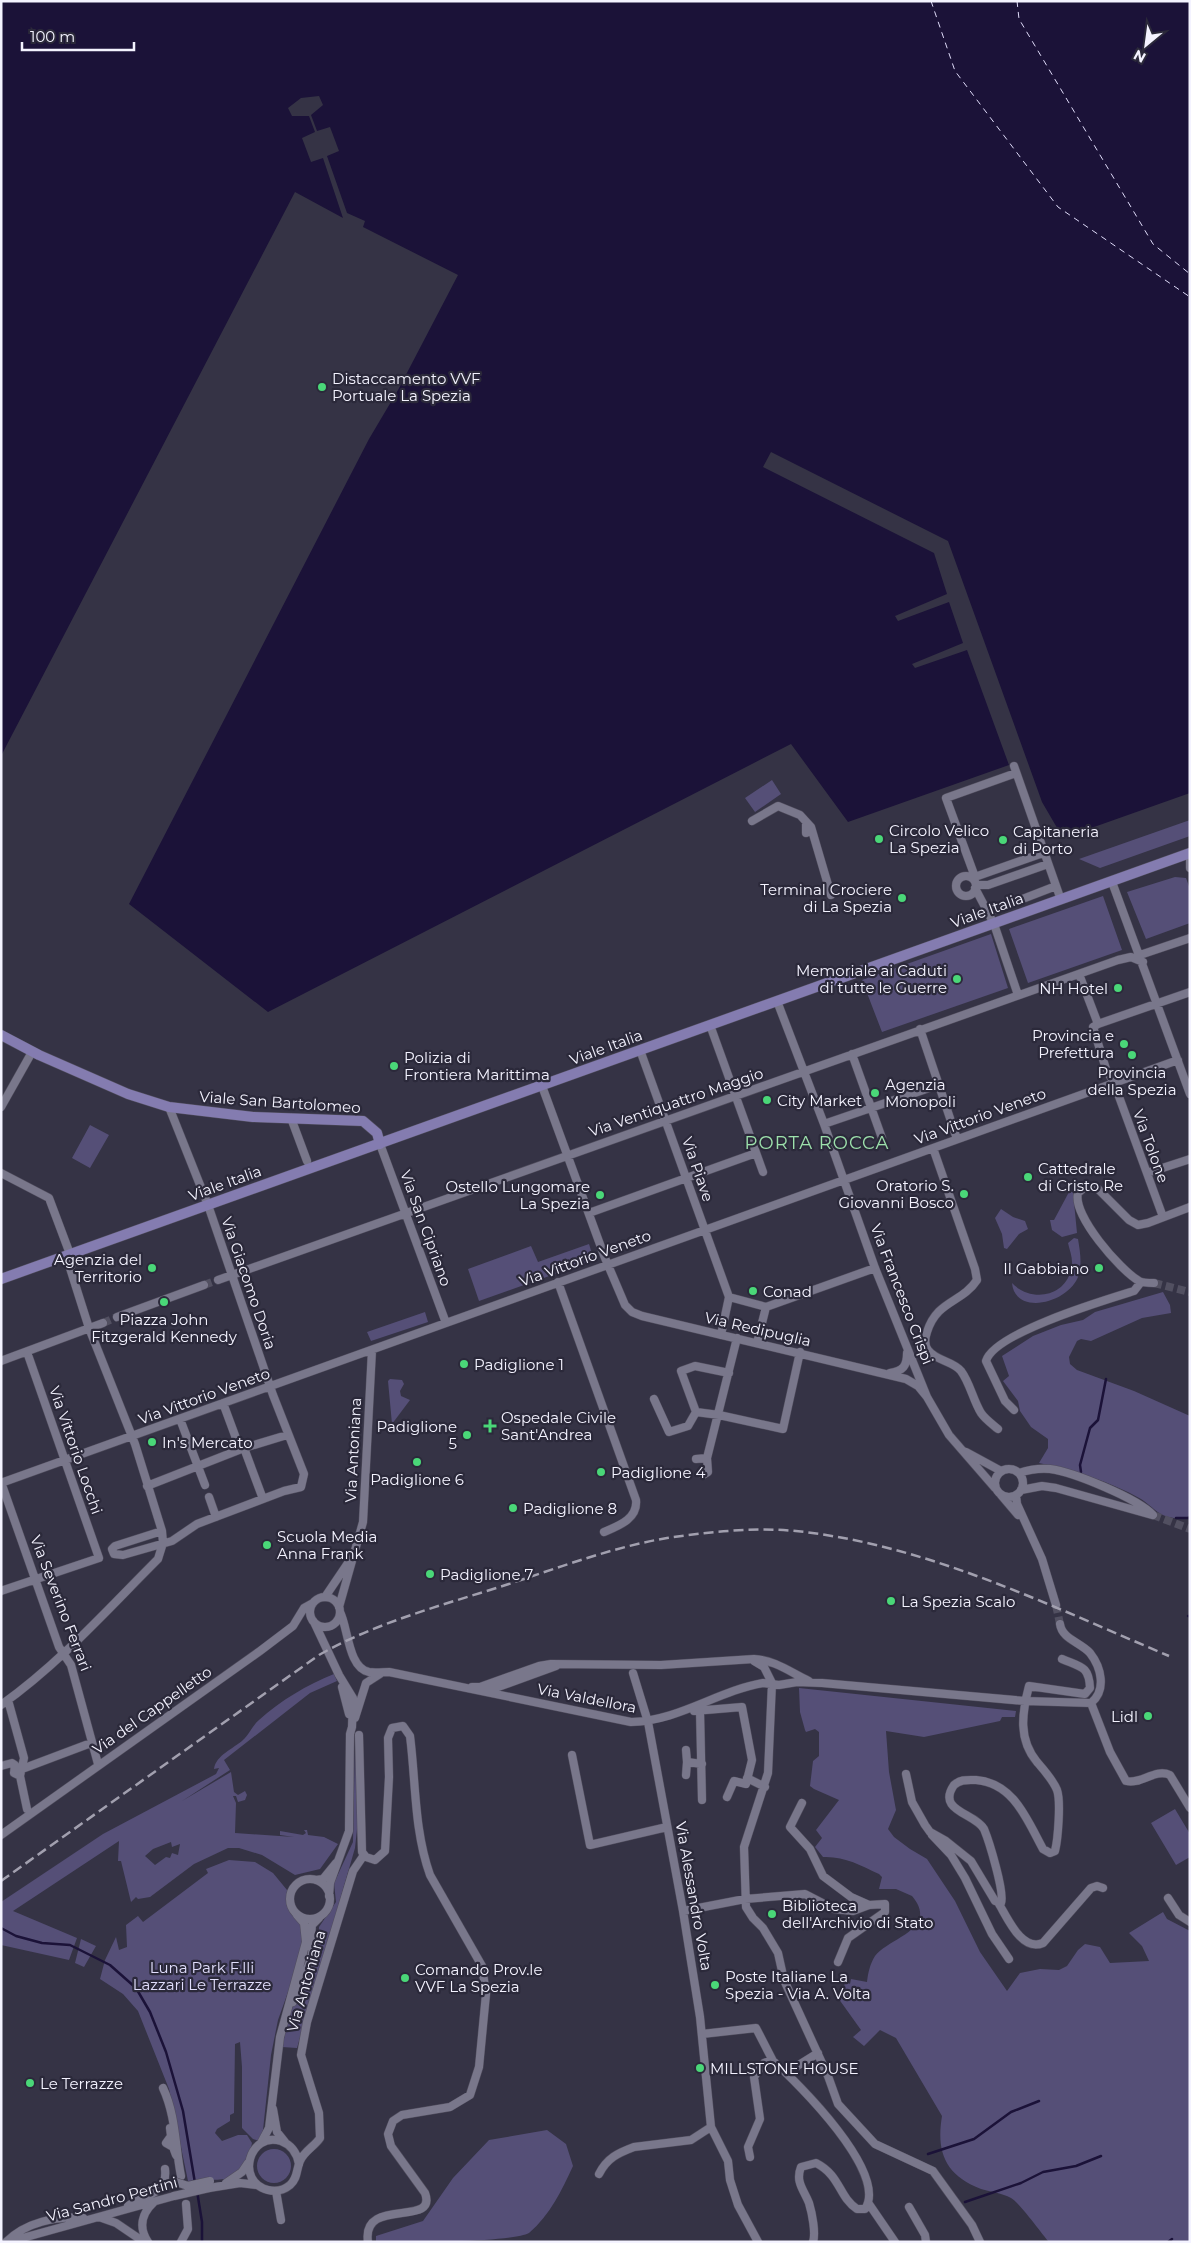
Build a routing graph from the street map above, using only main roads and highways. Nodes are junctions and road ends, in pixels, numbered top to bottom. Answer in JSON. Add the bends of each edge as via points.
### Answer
{"nodes":[{"id":1,"x":1189,"y":860,"type":"edge"},
{"id":2,"x":1,"y":1035,"type":"edge"},
{"id":3,"x":380,"y":1144,"type":"junction"},
{"id":4,"x":1,"y":1279,"type":"edge"}],
"edges":[{"from":1,"to":3,"type":"main road","name":"Viale Italia","via":[[1112,882]]},
{"from":2,"to":3,"type":"main road","name":"Viale San Bartolomeo","via":[[128,1094],[169,1107],[253,1117],[362,1121],[377,1133]]},
{"from":3,"to":4,"type":"main road","name":"Viale Italia"}]}
